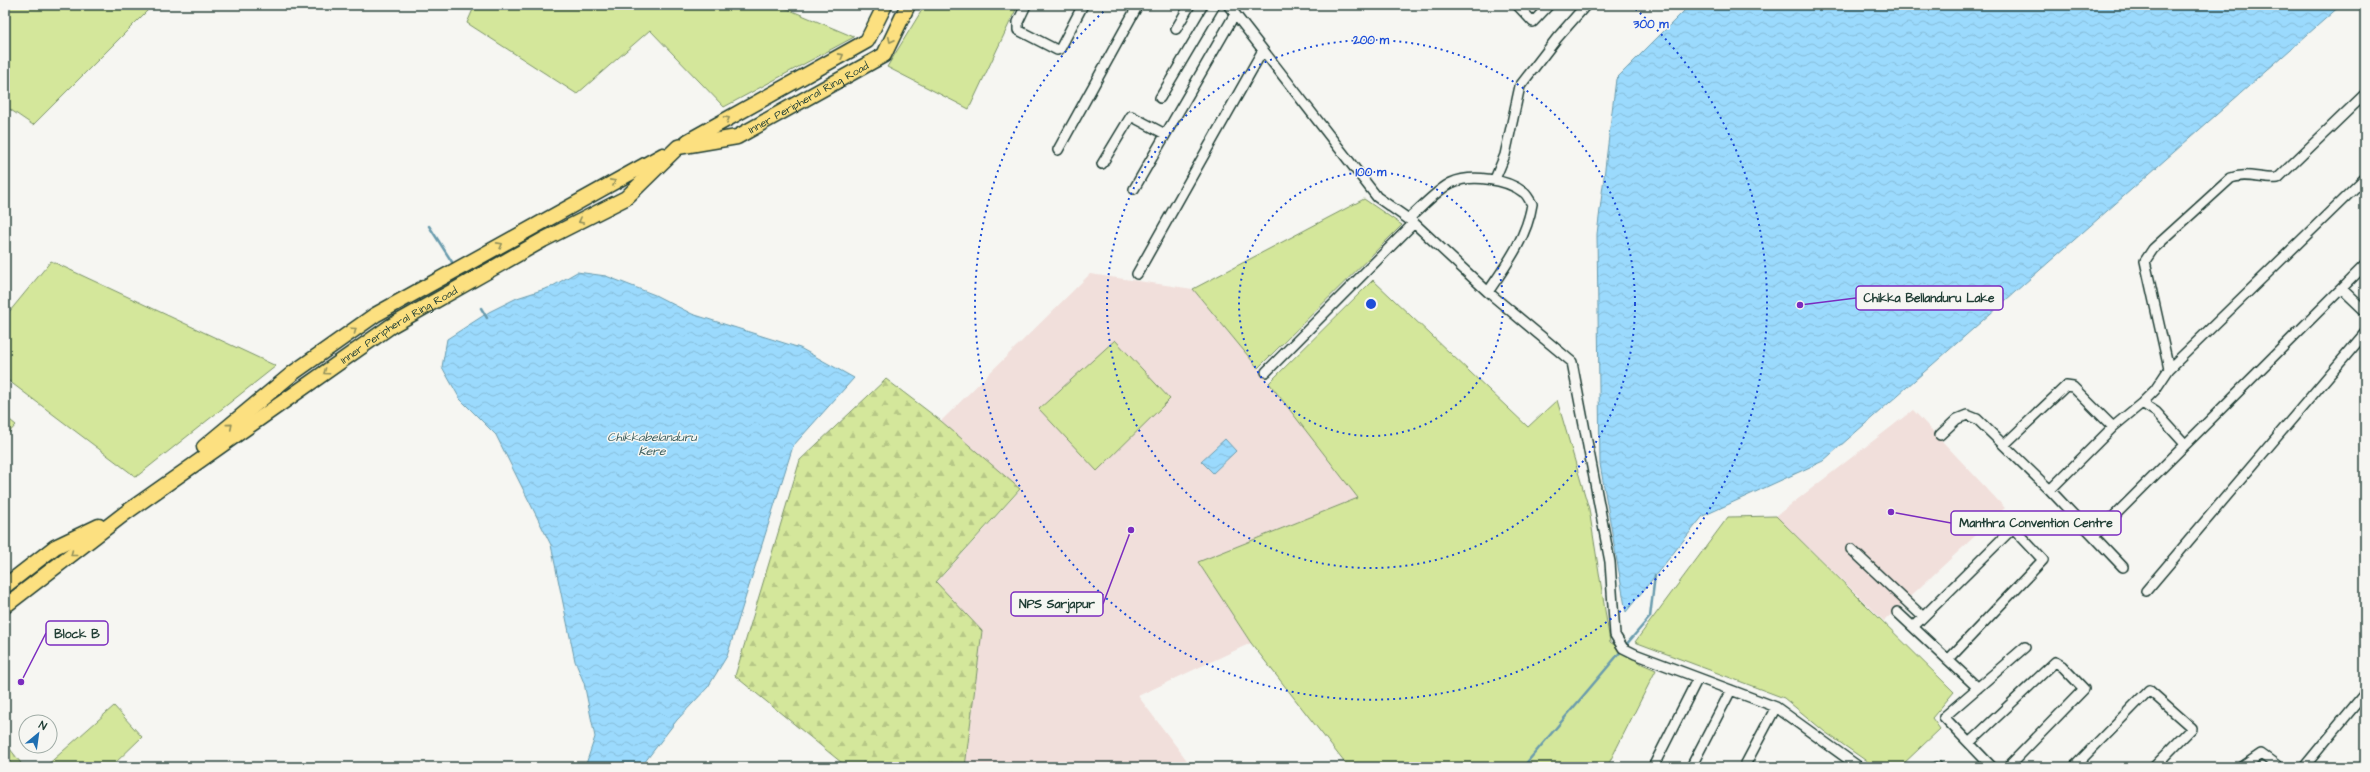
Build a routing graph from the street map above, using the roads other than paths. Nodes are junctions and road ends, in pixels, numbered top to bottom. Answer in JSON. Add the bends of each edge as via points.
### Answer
{"nodes":[{"id":1,"x":886,"y":5,"type":"edge"},
{"id":2,"x":908,"y":5,"type":"edge"},
{"id":3,"x":1026,"y":5,"type":"edge"},
{"id":4,"x":1083,"y":5,"type":"edge"},
{"id":5,"x":1138,"y":5,"type":"edge"},
{"id":6,"x":1190,"y":5,"type":"edge"},
{"id":7,"x":1215,"y":5,"type":"edge"},
{"id":8,"x":1228,"y":5,"type":"edge"},
{"id":9,"x":1517,"y":5,"type":"edge"},
{"id":10,"x":1549,"y":5,"type":"edge"},
{"id":11,"x":1586,"y":5,"type":"edge"},
{"id":12,"x":1235,"y":14,"type":"junction"},
{"id":13,"x":1176,"y":29,"type":"dead end"},
{"id":14,"x":1263,"y":50,"type":"junction"},
{"id":15,"x":2365,"y":94,"type":"edge"},
{"id":16,"x":1160,"y":98,"type":"dead end"},
{"id":17,"x":1166,"y":134,"type":"junction"},
{"id":18,"x":678,"y":147,"type":"junction"},
{"id":19,"x":1058,"y":150,"type":"dead end"},
{"id":20,"x":1102,"y":164,"type":"dead end"},
{"id":21,"x":2365,"y":178,"type":"edge"},
{"id":22,"x":1494,"y":179,"type":"junction"},
{"id":23,"x":1134,"y":189,"type":"dead end"},
{"id":24,"x":1411,"y":221,"type":"junction"},
{"id":25,"x":2365,"y":265,"type":"edge"},
{"id":26,"x":1137,"y":274,"type":"dead end"},
{"id":27,"x":2342,"y":289,"type":"junction"},
{"id":28,"x":1488,"y":292,"type":"junction"},
{"id":29,"x":2365,"y":311,"type":"edge"},
{"id":30,"x":2365,"y":333,"type":"edge"},
{"id":31,"x":2169,"y":369,"type":"junction"},
{"id":32,"x":1266,"y":372,"type":"dead end"},
{"id":33,"x":2142,"y":403,"type":"junction"},
{"id":34,"x":2113,"y":427,"type":"junction"},
{"id":35,"x":1940,"y":435,"type":"dead end"},
{"id":36,"x":2185,"y":444,"type":"junction"},
{"id":37,"x":2004,"y":445,"type":"junction"},
{"id":38,"x":2050,"y":490,"type":"junction"},
{"id":39,"x":124,"y":514,"type":"junction"},
{"id":40,"x":2094,"y":536,"type":"junction"},
{"id":41,"x":1851,"y":549,"type":"dead end"},
{"id":42,"x":2123,"y":567,"type":"dead end"},
{"id":43,"x":5,"y":586,"type":"edge"},
{"id":44,"x":2146,"y":591,"type":"dead end"},
{"id":45,"x":5,"y":606,"type":"edge"},
{"id":46,"x":1897,"y":612,"type":"dead end"},
{"id":47,"x":1923,"y":617,"type":"junction"},
{"id":48,"x":1913,"y":627,"type":"junction"},
{"id":49,"x":2025,"y":647,"type":"dead end"},
{"id":50,"x":1948,"y":660,"type":"junction"},
{"id":51,"x":1698,"y":678,"type":"junction"},
{"id":52,"x":1978,"y":688,"type":"junction"},
{"id":53,"x":1731,"y":690,"type":"junction"},
{"id":54,"x":2365,"y":693,"type":"edge"},
{"id":55,"x":1776,"y":707,"type":"junction"},
{"id":56,"x":1969,"y":743,"type":"junction"},
{"id":57,"x":1653,"y":767,"type":"edge"},
{"id":58,"x":1691,"y":767,"type":"edge"},
{"id":59,"x":1744,"y":767,"type":"edge"},
{"id":60,"x":1859,"y":767,"type":"edge"},
{"id":61,"x":1992,"y":767,"type":"edge"},
{"id":62,"x":2008,"y":767,"type":"edge"},
{"id":63,"x":2074,"y":767,"type":"edge"},
{"id":64,"x":2154,"y":767,"type":"edge"},
{"id":65,"x":2242,"y":767,"type":"edge"},
{"id":66,"x":2279,"y":767,"type":"edge"},
{"id":67,"x":2304,"y":767,"type":"edge"}],
"edges":[{"from":18,"to":1,"type":"main road","name":"Inner Peripheral Ring Road","one_way":true,"via":[[867,41]]},
{"from":2,"to":18,"type":"main road","name":"Inner Peripheral Ring Road","one_way":true,"via":[[884,55],[737,137]]},
{"from":3,"to":4,"type":"street","via":[[1018,22],[1018,30],[1057,50],[1060,49]]},
{"from":5,"to":19,"type":"street"},
{"from":6,"to":13,"type":"street"},
{"from":7,"to":16,"type":"street"},
{"from":8,"to":12,"type":"street"},
{"from":9,"to":10,"type":"street","via":[[1533,22]]},
{"from":11,"to":22,"type":"street","via":[[1520,86],[1505,155]]},
{"from":12,"to":14,"type":"street"},
{"from":12,"to":17,"type":"street"},
{"from":14,"to":24,"type":"street","via":[[1377,197]]},
{"from":14,"to":26,"type":"street"},
{"from":15,"to":31,"type":"street","via":[[2278,178],[2231,178],[2153,249],[2145,261]]},
{"from":17,"to":20,"type":"street","via":[[1131,116]]},
{"from":17,"to":23,"type":"street"},
{"from":39,"to":18,"type":"main road","name":"Inner Peripheral Ring Road","one_way":true,"via":[[293,373],[375,315]]},
{"from":18,"to":39,"type":"main road","name":"Inner Peripheral Ring Road","one_way":true,"via":[[626,198],[542,240],[391,326]]},
{"from":21,"to":31,"type":"street"},
{"from":22,"to":24,"type":"street","via":[[1450,183]]},
{"from":22,"to":28,"type":"street","via":[[1511,184],[1524,192],[1532,204],[1529,223],[1510,259]]},
{"from":24,"to":28,"type":"street"},
{"from":24,"to":32,"type":"street"},
{"from":25,"to":27,"type":"street"},
{"from":27,"to":29,"type":"street"},
{"from":27,"to":36,"type":"street"},
{"from":28,"to":51,"type":"street","via":[[1572,362],[1610,562],[1615,635],[1623,648]]},
{"from":30,"to":44,"type":"street"},
{"from":31,"to":33,"type":"street","via":[[2155,390]]},
{"from":33,"to":34,"type":"street"},
{"from":33,"to":36,"type":"street","via":[[2156,412]]},
{"from":34,"to":37,"type":"street","via":[[2073,388],[2066,386]]},
{"from":34,"to":38,"type":"street"},
{"from":35,"to":37,"type":"street","via":[[1957,419],[1967,415],[1977,419]]},
{"from":36,"to":40,"type":"street"},
{"from":37,"to":38,"type":"street"},
{"from":38,"to":40,"type":"street"},
{"from":39,"to":43,"type":"main road","name":"Inner Peripheral Ring Road","via":[[55,547]]},
{"from":39,"to":45,"type":"main road","name":"Inner Peripheral Ring Road","one_way":true},
{"from":40,"to":42,"type":"street"},
{"from":41,"to":47,"type":"street"},
{"from":46,"to":48,"type":"street"},
{"from":47,"to":48,"type":"street"},
{"from":47,"to":50,"type":"street","via":[[2013,528],[2043,560]]},
{"from":48,"to":50,"type":"street"},
{"from":49,"to":52,"type":"street"},
{"from":50,"to":52,"type":"street"},
{"from":51,"to":53,"type":"street"},
{"from":51,"to":57,"type":"street"},
{"from":52,"to":56,"type":"street","via":[[1944,717]]},
{"from":53,"to":55,"type":"street"},
{"from":53,"to":58,"type":"street"},
{"from":54,"to":67,"type":"street"},
{"from":55,"to":59,"type":"street"},
{"from":55,"to":60,"type":"street"},
{"from":56,"to":61,"type":"street"},
{"from":56,"to":62,"type":"street","via":[[2054,662],[2062,666],[2084,689]]},
{"from":63,"to":64,"type":"street","via":[[2149,690],[2192,728]]},
{"from":65,"to":66,"type":"street","via":[[2261,754]]}]}
